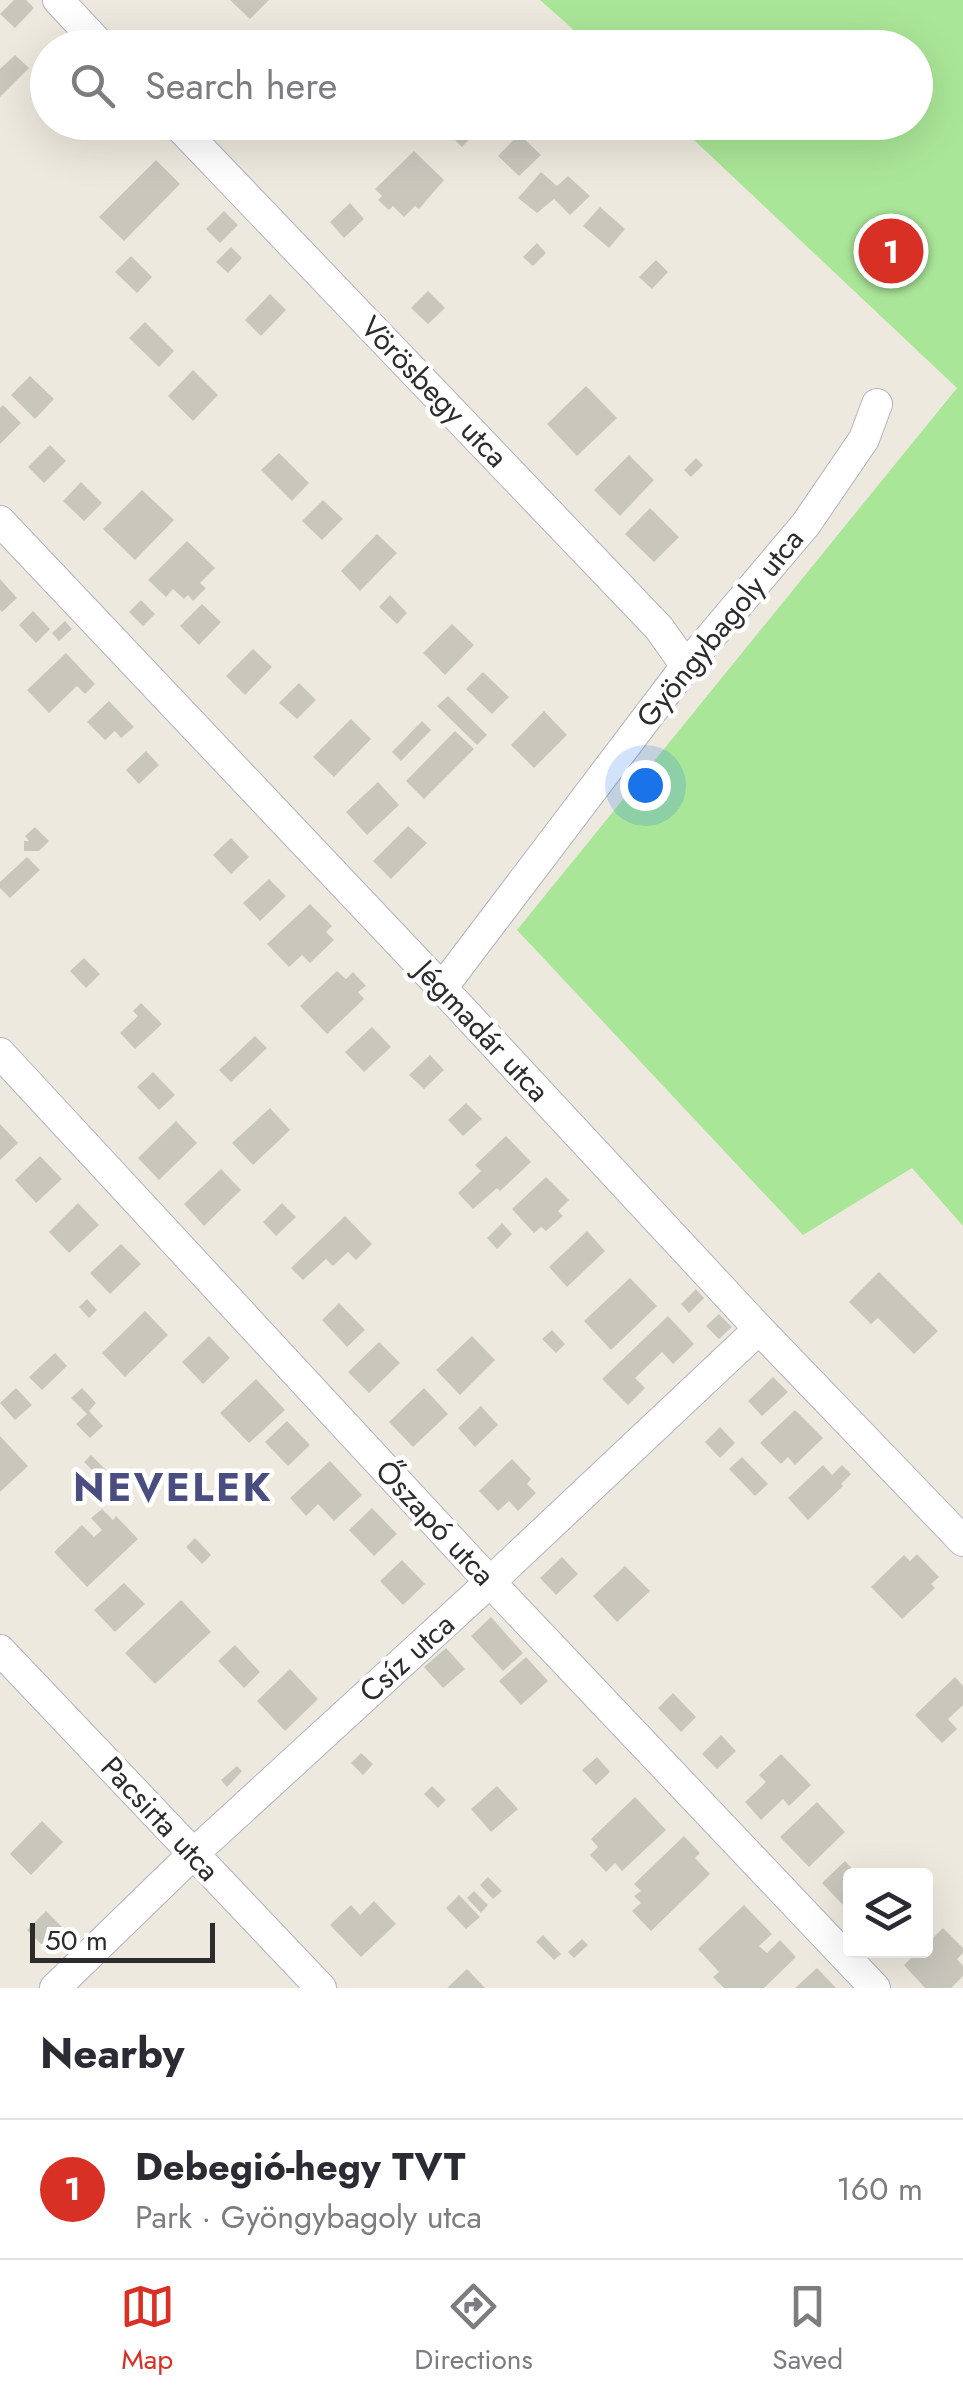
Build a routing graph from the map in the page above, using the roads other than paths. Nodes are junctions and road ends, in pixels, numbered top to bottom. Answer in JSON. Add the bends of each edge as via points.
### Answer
{"nodes":[{"id":1,"x":58,"y":0,"type":"edge"},
{"id":2,"x":86,"y":30,"type":"edge"},
{"id":3,"x":193,"y":140,"type":"edge"},
{"id":4,"x":877,"y":404,"type":"dead end"},
{"id":5,"x":0,"y":522,"type":"edge"},
{"id":6,"x":686,"y":666,"type":"junction"},
{"id":7,"x":442,"y":988,"type":"junction"},
{"id":8,"x":0,"y":1053,"type":"edge"},
{"id":9,"x":760,"y":1329,"type":"junction"},
{"id":10,"x":963,"y":1541,"type":"edge"},
{"id":11,"x":490,"y":1582,"type":"junction"},
{"id":12,"x":0,"y":1650,"type":"edge"},
{"id":13,"x":192,"y":1855,"type":"junction"},
{"id":14,"x":55,"y":1988,"type":"edge"},
{"id":15,"x":320,"y":1988,"type":"edge"},
{"id":16,"x":875,"y":1988,"type":"edge"}],
"edges":[{"from":1,"to":2,"type":"street"},
{"from":3,"to":6,"type":"street","name":"Vörösbegy utca","via":[[659,628]]},
{"from":4,"to":6,"type":"street","name":"Gyöngybagoly utca","via":[[864,439],[806,524]]},
{"from":5,"to":7,"type":"street","name":"Jégmadár utca"},
{"from":6,"to":7,"type":"street","name":"Gyöngybagoly utca"},
{"from":7,"to":9,"type":"street","name":"Jégmadár utca"},
{"from":8,"to":11,"type":"street","name":"Őszapó utca"},
{"from":9,"to":10,"type":"street","name":"Jégmadár utca"},
{"from":9,"to":11,"type":"street","name":"Csíz utca"},
{"from":11,"to":13,"type":"street","name":"Csíz utca"},
{"from":11,"to":16,"type":"street","name":"Őszapó utca"},
{"from":12,"to":13,"type":"street","name":"Pacsirta utca"},
{"from":13,"to":14,"type":"street","name":"Csíz utca"},
{"from":13,"to":15,"type":"street","name":"Pacsirta utca"}]}
